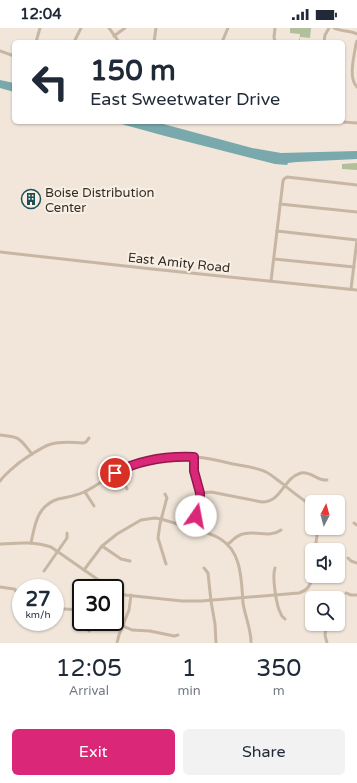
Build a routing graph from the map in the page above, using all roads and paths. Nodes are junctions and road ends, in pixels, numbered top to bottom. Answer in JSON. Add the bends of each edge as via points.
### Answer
{"nodes":[{"id":1,"x":40,"y":28,"type":"edge"},
{"id":2,"x":81,"y":28,"type":"edge"},
{"id":3,"x":108,"y":28,"type":"edge"},
{"id":4,"x":125,"y":28,"type":"edge"},
{"id":5,"x":156,"y":28,"type":"edge"},
{"id":6,"x":228,"y":28,"type":"edge"},
{"id":7,"x":275,"y":28,"type":"edge"},
{"id":8,"x":329,"y":28,"type":"edge"},
{"id":9,"x":334,"y":28,"type":"edge"},
{"id":10,"x":357,"y":34,"type":"edge"},
{"id":11,"x":114,"y":36,"type":"junction"},
{"id":12,"x":37,"y":40,"type":"edge"},
{"id":13,"x":75,"y":40,"type":"edge"},
{"id":14,"x":117,"y":40,"type":"edge"},
{"id":15,"x":154,"y":40,"type":"edge"},
{"id":16,"x":223,"y":40,"type":"edge"},
{"id":17,"x":275,"y":40,"type":"edge"},
{"id":18,"x":324,"y":40,"type":"edge"},
{"id":19,"x":357,"y":41,"type":"edge"},
{"id":20,"x":0,"y":51,"type":"edge"},
{"id":21,"x":12,"y":55,"type":"edge"},
{"id":22,"x":357,"y":87,"type":"edge"},
{"id":23,"x":345,"y":122,"type":"edge"},
{"id":24,"x":357,"y":123,"type":"edge"},
{"id":25,"x":357,"y":185,"type":"edge"},
{"id":26,"x":280,"y":204,"type":"junction"},
{"id":27,"x":357,"y":212,"type":"edge"},
{"id":28,"x":277,"y":231,"type":"junction"},
{"id":29,"x":357,"y":240,"type":"edge"},
{"id":30,"x":0,"y":252,"type":"edge"},
{"id":31,"x":274,"y":259,"type":"junction"},
{"id":32,"x":354,"y":268,"type":"junction"},
{"id":33,"x":271,"y":281,"type":"junction"},
{"id":34,"x":352,"y":289,"type":"junction"},
{"id":35,"x":357,"y":290,"type":"edge"},
{"id":36,"x":0,"y":435,"type":"edge"},
{"id":37,"x":89,"y":438,"type":"dead end"},
{"id":38,"x":32,"y":454,"type":"junction"},
{"id":39,"x":194,"y":457,"type":"junction"},
{"id":40,"x":119,"y":471,"type":"junction"},
{"id":41,"x":0,"y":473,"type":"edge"},
{"id":42,"x":4,"y":476,"type":"junction"},
{"id":43,"x":327,"y":480,"type":"dead end"},
{"id":44,"x":0,"y":481,"type":"edge"},
{"id":45,"x":285,"y":486,"type":"junction"},
{"id":46,"x":127,"y":489,"type":"dead end"},
{"id":47,"x":85,"y":492,"type":"junction"},
{"id":48,"x":200,"y":493,"type":"junction"},
{"id":49,"x":165,"y":494,"type":"dead end"},
{"id":50,"x":233,"y":496,"type":"junction"},
{"id":51,"x":232,"y":501,"type":"dead end"},
{"id":52,"x":305,"y":501,"type":"edge"},
{"id":53,"x":94,"y":506,"type":"dead end"},
{"id":54,"x":161,"y":519,"type":"junction"},
{"id":55,"x":193,"y":528,"type":"junction"},
{"id":56,"x":281,"y":530,"type":"dead end"},
{"id":57,"x":67,"y":532,"type":"dead end"},
{"id":58,"x":31,"y":543,"type":"junction"},
{"id":59,"x":0,"y":544,"type":"edge"},
{"id":60,"x":228,"y":544,"type":"junction"},
{"id":61,"x":102,"y":546,"type":"junction"},
{"id":62,"x":58,"y":552,"type":"junction"},
{"id":63,"x":348,"y":558,"type":"dead end"},
{"id":64,"x":130,"y":561,"type":"dead end"},
{"id":65,"x":357,"y":563,"type":"edge"},
{"id":66,"x":166,"y":564,"type":"dead end"},
{"id":67,"x":204,"y":568,"type":"dead end"},
{"id":68,"x":275,"y":568,"type":"dead end"},
{"id":69,"x":84,"y":570,"type":"junction"},
{"id":70,"x":44,"y":571,"type":"dead end"},
{"id":71,"x":97,"y":579,"type":"edge"},
{"id":72,"x":310,"y":583,"type":"edge"},
{"id":73,"x":0,"y":587,"type":"edge"},
{"id":74,"x":12,"y":589,"type":"edge"},
{"id":75,"x":346,"y":593,"type":"dead end"},
{"id":76,"x":124,"y":594,"type":"edge"},
{"id":77,"x":276,"y":594,"type":"junction"},
{"id":78,"x":130,"y":595,"type":"junction"},
{"id":79,"x":357,"y":595,"type":"edge"},
{"id":80,"x":243,"y":597,"type":"junction"},
{"id":81,"x":211,"y":601,"type":"junction"},
{"id":82,"x":285,"y":619,"type":"dead end"},
{"id":83,"x":124,"y":623,"type":"edge"},
{"id":84,"x":124,"y":626,"type":"edge"},
{"id":85,"x":120,"y":631,"type":"edge"},
{"id":86,"x":326,"y":631,"type":"edge"},
{"id":87,"x":178,"y":635,"type":"dead end"},
{"id":88,"x":251,"y":642,"type":"edge"},
{"id":89,"x":117,"y":643,"type":"edge"},
{"id":90,"x":216,"y":643,"type":"edge"},
{"id":91,"x":327,"y":643,"type":"edge"}],
"edges":[{"from":1,"to":12,"type":"street"},
{"from":2,"to":13,"type":"street"},
{"from":3,"to":11,"type":"street"},
{"from":4,"to":11,"type":"street"},
{"from":5,"to":15,"type":"street"},
{"from":6,"to":16,"type":"street"},
{"from":7,"to":17,"type":"street"},
{"from":8,"to":18,"type":"street"},
{"from":9,"to":10,"type":"street"},
{"from":11,"to":14,"type":"street"},
{"from":19,"to":22,"type":"street","via":[[352,74]]},
{"from":20,"to":21,"type":"street"},
{"from":23,"to":24,"type":"street"},
{"from":25,"to":26,"type":"street","via":[[287,177],[283,181]]},
{"from":26,"to":27,"type":"street"},
{"from":26,"to":28,"type":"street"},
{"from":28,"to":29,"type":"street"},
{"from":28,"to":31,"type":"street"},
{"from":29,"to":32,"type":"street"},
{"from":30,"to":33,"type":"street","name":"East Amity Road"},
{"from":31,"to":32,"type":"street"},
{"from":31,"to":33,"type":"street"},
{"from":32,"to":34,"type":"street"},
{"from":33,"to":34,"type":"street","name":"East Amity Road"},
{"from":34,"to":35,"type":"street","name":"East Amity Road"},
{"from":36,"to":38,"type":"street","via":[[18,438]]},
{"from":37,"to":38,"type":"street","via":[[83,443],[53,443]]},
{"from":38,"to":42,"type":"street"},
{"from":39,"to":40,"type":"street","via":[[160,458]]},
{"from":39,"to":45,"type":"street","via":[[258,469],[273,476]]},
{"from":39,"to":48,"type":"street","via":[[194,471]]},
{"from":40,"to":46,"type":"street"},
{"from":40,"to":47,"type":"street"},
{"from":41,"to":42,"type":"street"},
{"from":42,"to":44,"type":"street"},
{"from":43,"to":45,"type":"street","via":[[302,473],[294,476]]},
{"from":45,"to":50,"type":"street","via":[[276,497],[267,502]]},
{"from":45,"to":52,"type":"street"},
{"from":47,"to":53,"type":"street"},
{"from":47,"to":58,"type":"street","via":[[53,501],[42,510],[36,519]]},
{"from":48,"to":50,"type":"street"},
{"from":48,"to":55,"type":"street"},
{"from":49,"to":54,"type":"street","via":[[167,498]]},
{"from":50,"to":51,"type":"street"},
{"from":54,"to":55,"type":"street"},
{"from":54,"to":61,"type":"street","via":[[141,520]]},
{"from":54,"to":66,"type":"street","via":[[158,538]]},
{"from":55,"to":60,"type":"street","via":[[212,534]]},
{"from":56,"to":60,"type":"street","via":[[273,534],[246,533]]},
{"from":57,"to":62,"type":"street","via":[[67,538]]},
{"from":58,"to":59,"type":"street"},
{"from":58,"to":62,"type":"street","via":[[44,545]]},
{"from":60,"to":80,"type":"street","via":[[238,562]]},
{"from":61,"to":64,"type":"street"},
{"from":61,"to":69,"type":"street"},
{"from":62,"to":69,"type":"street"},
{"from":62,"to":70,"type":"street"},
{"from":63,"to":65,"type":"street"},
{"from":67,"to":81,"type":"street","via":[[208,573]]},
{"from":68,"to":77,"type":"street"},
{"from":69,"to":71,"type":"street"},
{"from":72,"to":77,"type":"street","via":[[307,589],[299,593]]},
{"from":73,"to":74,"type":"street"},
{"from":75,"to":79,"type":"street"},
{"from":76,"to":78,"type":"street"},
{"from":77,"to":80,"type":"street"},
{"from":77,"to":82,"type":"street","via":[[280,612]]},
{"from":78,"to":81,"type":"street","via":[[182,601]]},
{"from":78,"to":83,"type":"street","via":[[129,610]]},
{"from":80,"to":81,"type":"street"},
{"from":80,"to":88,"type":"street"},
{"from":81,"to":90,"type":"street"},
{"from":84,"to":87,"type":"street","via":[[132,630]]},
{"from":85,"to":89,"type":"street"},
{"from":86,"to":91,"type":"street"}]}
